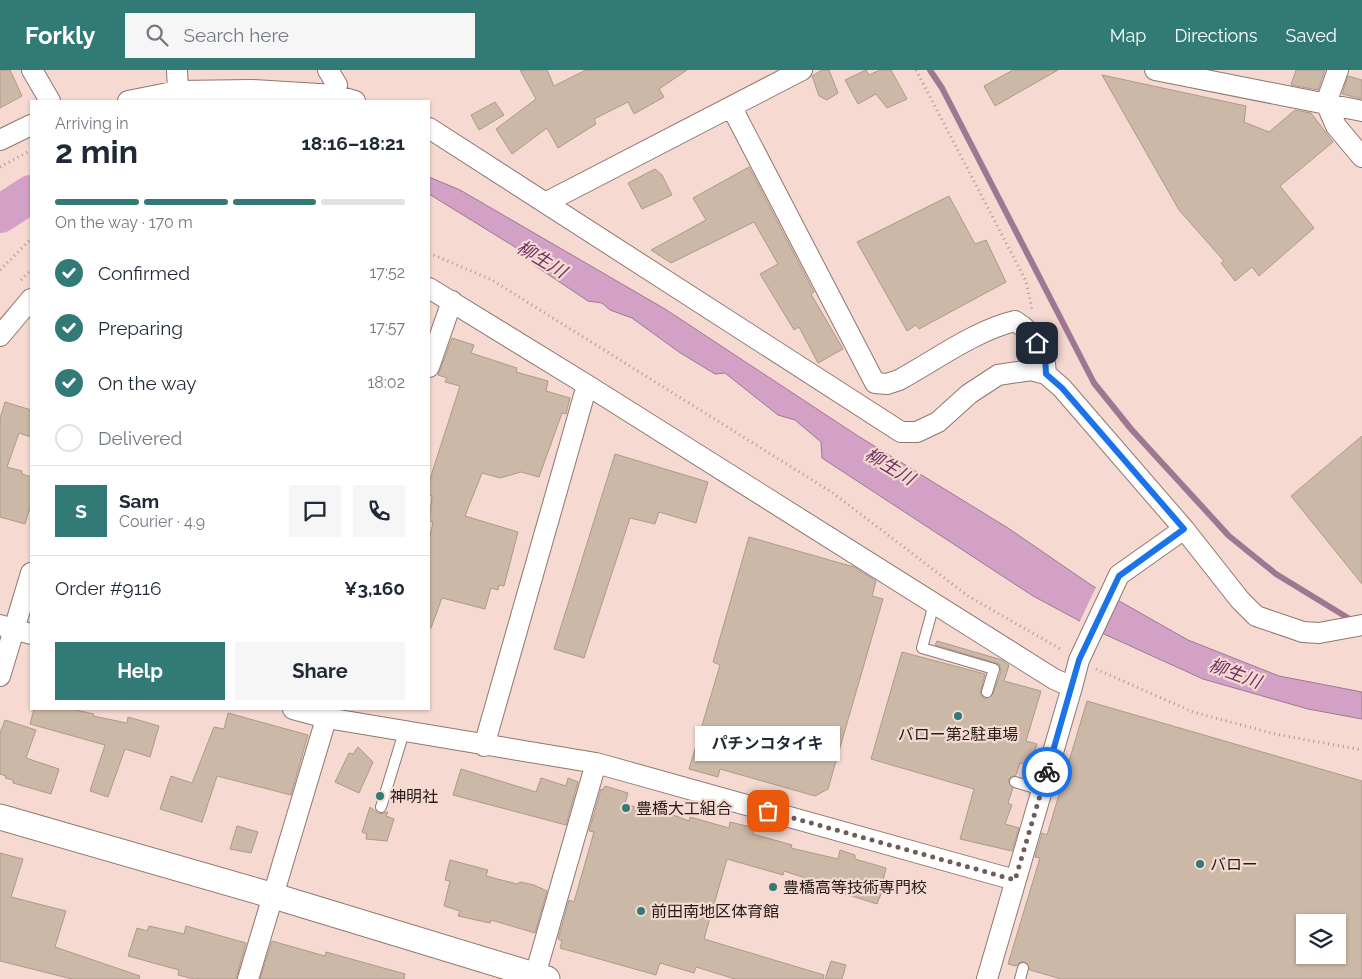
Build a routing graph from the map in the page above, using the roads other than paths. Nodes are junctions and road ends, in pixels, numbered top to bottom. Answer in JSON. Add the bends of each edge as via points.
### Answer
{"nodes":[{"id":1,"x":32,"y":70,"type":"edge"},
{"id":2,"x":177,"y":70,"type":"edge"},
{"id":3,"x":328,"y":70,"type":"edge"},
{"id":4,"x":802,"y":70,"type":"edge"},
{"id":5,"x":1155,"y":70,"type":"edge"},
{"id":6,"x":1338,"y":70,"type":"edge"},
{"id":7,"x":178,"y":91,"type":"junction"},
{"id":8,"x":335,"y":96,"type":"junction"},
{"id":9,"x":49,"y":100,"type":"edge"},
{"id":10,"x":133,"y":100,"type":"edge"},
{"id":11,"x":351,"y":100,"type":"edge"},
{"id":12,"x":1326,"y":103,"type":"junction"},
{"id":13,"x":732,"y":108,"type":"junction"},
{"id":14,"x":1362,"y":111,"type":"edge"},
{"id":15,"x":30,"y":125,"type":"edge"},
{"id":16,"x":430,"y":129,"type":"edge"},
{"id":17,"x":0,"y":140,"type":"edge"},
{"id":18,"x":1362,"y":157,"type":"edge"},
{"id":19,"x":547,"y":202,"type":"junction"},
{"id":20,"x":430,"y":289,"type":"edge"},
{"id":21,"x":30,"y":300,"type":"edge"},
{"id":22,"x":452,"y":301,"type":"junction"},
{"id":23,"x":0,"y":336,"type":"edge"},
{"id":24,"x":430,"y":363,"type":"edge"},
{"id":25,"x":1046,"y":374,"type":"junction"},
{"id":26,"x":587,"y":385,"type":"junction"},
{"id":27,"x":1184,"y":529,"type":"junction"},
{"id":28,"x":30,"y":576,"type":"edge"},
{"id":29,"x":934,"y":604,"type":"junction"},
{"id":30,"x":1362,"y":625,"type":"edge"},
{"id":31,"x":15,"y":629,"type":"edge"},
{"id":32,"x":0,"y":676,"type":"edge"},
{"id":33,"x":1072,"y":688,"type":"junction"},
{"id":34,"x":987,"y":692,"type":"dead end"},
{"id":35,"x":300,"y":710,"type":"edge"},
{"id":36,"x":328,"y":714,"type":"edge"},
{"id":37,"x":404,"y":732,"type":"junction"},
{"id":38,"x":484,"y":746,"type":"junction"},
{"id":39,"x":596,"y":763,"type":"junction"},
{"id":40,"x":1014,"y":782,"type":"dead end"},
{"id":41,"x":1041,"y":790,"type":"junction"},
{"id":42,"x":381,"y":807,"type":"dead end"},
{"id":43,"x":0,"y":817,"type":"edge"},
{"id":44,"x":1015,"y":880,"type":"junction"},
{"id":45,"x":274,"y":896,"type":"junction"},
{"id":46,"x":1023,"y":968,"type":"dead end"},
{"id":47,"x":539,"y":978,"type":"edge"},
{"id":48,"x":248,"y":979,"type":"edge"},
{"id":49,"x":987,"y":979,"type":"edge"},
{"id":50,"x":1020,"y":979,"type":"edge"}],
"edges":[{"from":1,"to":9,"type":"street"},
{"from":2,"to":7,"type":"street"},
{"from":3,"to":8,"type":"street","via":[[337,86]]},
{"from":4,"to":13,"type":"street"},
{"from":5,"to":12,"type":"street"},
{"from":6,"to":12,"type":"street"},
{"from":7,"to":8,"type":"street","via":[[252,90]]},
{"from":7,"to":10,"type":"street"},
{"from":8,"to":11,"type":"street"},
{"from":12,"to":14,"type":"street"},
{"from":12,"to":18,"type":"street","via":[[1336,126]]},
{"from":13,"to":19,"type":"street"},
{"from":13,"to":25,"type":"street","via":[[875,383],[899,380],[1001,324],[1015,322],[1029,330],[1045,356]]},
{"from":15,"to":17,"type":"street"},
{"from":16,"to":19,"type":"street"},
{"from":19,"to":25,"type":"street","via":[[901,432],[917,432],[938,422],[969,394],[998,375],[1031,370]]},
{"from":20,"to":22,"type":"street"},
{"from":21,"to":23,"type":"street"},
{"from":22,"to":24,"type":"street"},
{"from":22,"to":26,"type":"street"},
{"from":25,"to":27,"type":"street","via":[[1062,388]]},
{"from":26,"to":29,"type":"street"},
{"from":26,"to":38,"type":"street"},
{"from":27,"to":30,"type":"street","via":[[1256,616],[1303,632],[1319,633]]},
{"from":27,"to":33,"type":"street","via":[[1119,576],[1080,657]]},
{"from":28,"to":31,"type":"street"},
{"from":29,"to":33,"type":"street"},
{"from":29,"to":34,"type":"lane","via":[[921,652],[934,651],[994,669]]},
{"from":31,"to":32,"type":"street"},
{"from":33,"to":41,"type":"street"},
{"from":35,"to":36,"type":"street"},
{"from":36,"to":37,"type":"street"},
{"from":36,"to":45,"type":"street"},
{"from":37,"to":38,"type":"street"},
{"from":37,"to":42,"type":"lane"},
{"from":38,"to":39,"type":"street"},
{"from":39,"to":44,"type":"street"},
{"from":39,"to":47,"type":"street"},
{"from":40,"to":41,"type":"lane"},
{"from":41,"to":44,"type":"street"},
{"from":43,"to":45,"type":"street"},
{"from":44,"to":49,"type":"street"},
{"from":45,"to":47,"type":"street"},
{"from":45,"to":48,"type":"street"},
{"from":46,"to":50,"type":"lane"}]}
